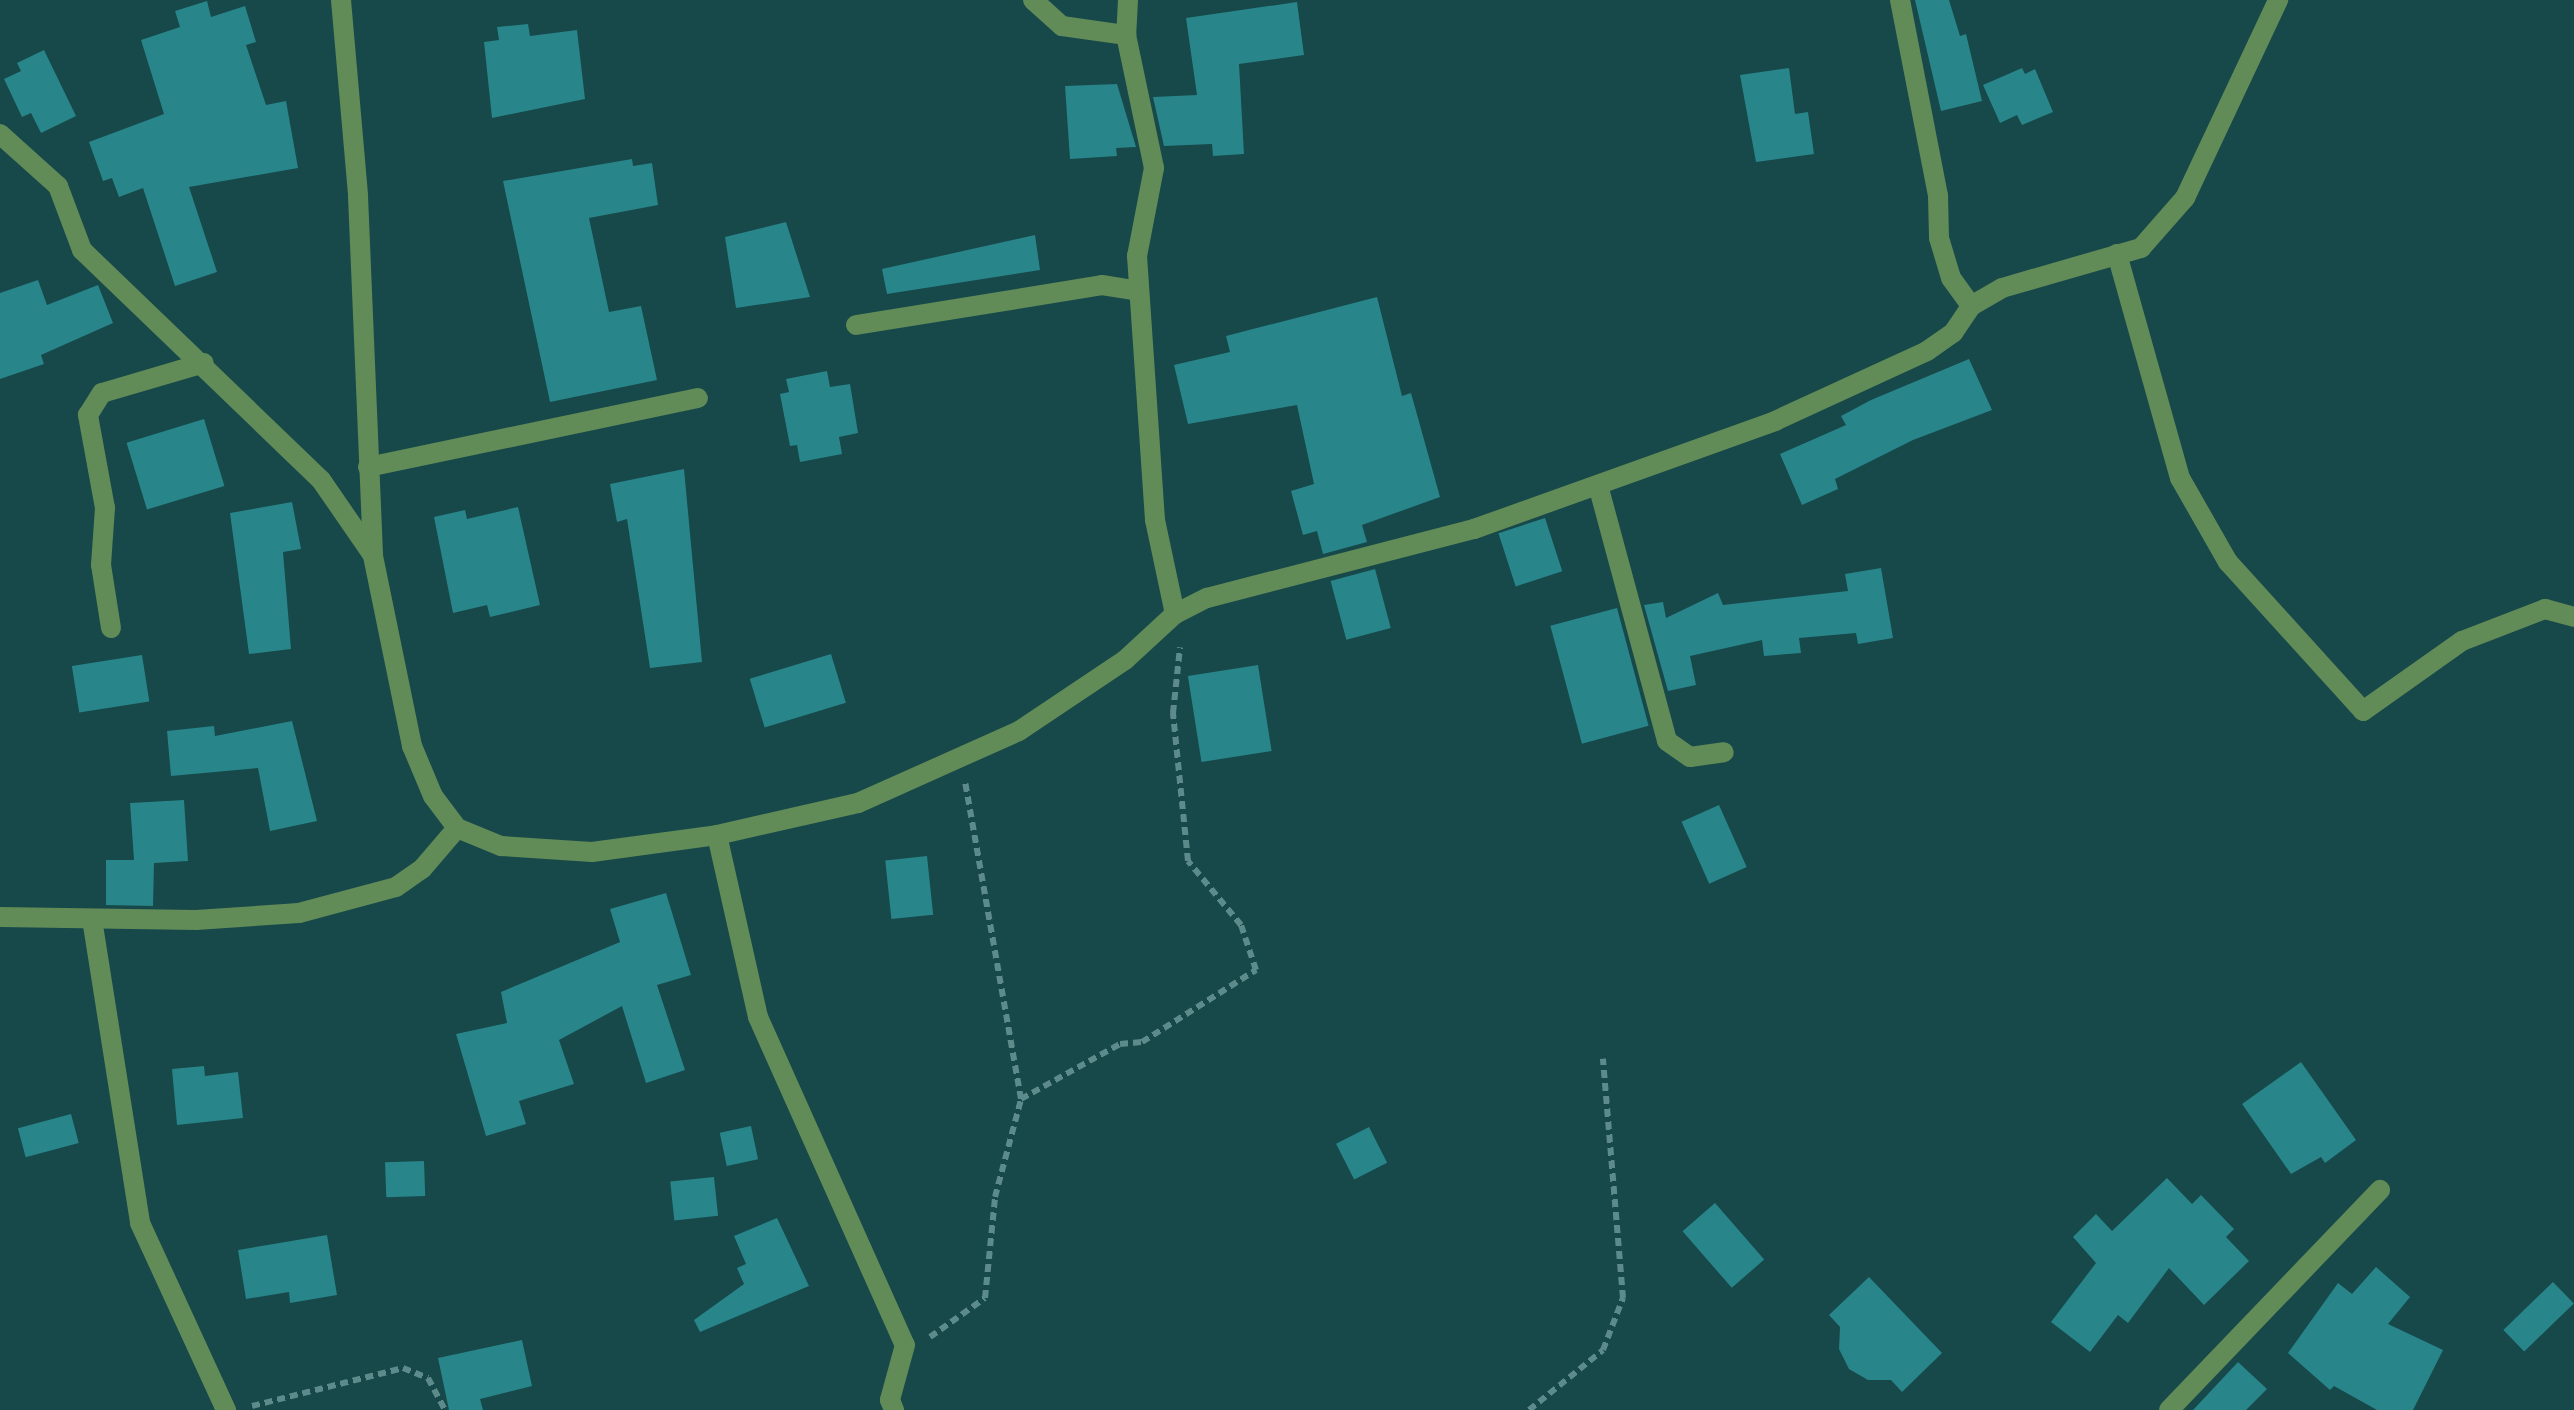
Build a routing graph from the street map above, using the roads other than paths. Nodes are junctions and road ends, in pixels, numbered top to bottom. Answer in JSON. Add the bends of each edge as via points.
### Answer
{"nodes":[{"id":1,"x":341,"y":0,"type":"edge"},
{"id":2,"x":1033,"y":0,"type":"edge"},
{"id":3,"x":1128,"y":0,"type":"edge"},
{"id":4,"x":1900,"y":0,"type":"edge"},
{"id":5,"x":2278,"y":0,"type":"edge"},
{"id":6,"x":1126,"y":34,"type":"junction"},
{"id":7,"x":0,"y":134,"type":"edge"},
{"id":8,"x":2117,"y":254,"type":"junction"},
{"id":9,"x":1139,"y":291,"type":"junction"},
{"id":10,"x":1971,"y":306,"type":"junction"},
{"id":11,"x":856,"y":325,"type":"dead end"},
{"id":12,"x":204,"y":363,"type":"junction"},
{"id":13,"x":698,"y":398,"type":"dead end"},
{"id":14,"x":368,"y":468,"type":"junction"},
{"id":15,"x":1598,"y":485,"type":"junction"},
{"id":16,"x":373,"y":556,"type":"junction"},
{"id":17,"x":1175,"y":614,"type":"junction"},
{"id":18,"x":2574,"y":618,"type":"edge"},
{"id":19,"x":110,"y":628,"type":"dead end"},
{"id":20,"x":1724,"y":752,"type":"dead end"},
{"id":21,"x":457,"y":828,"type":"junction"},
{"id":22,"x":717,"y":835,"type":"junction"},
{"id":23,"x":0,"y":917,"type":"edge"},
{"id":24,"x":92,"y":920,"type":"junction"},
{"id":25,"x":2380,"y":1190,"type":"dead end"},
{"id":26,"x":226,"y":1410,"type":"edge"},
{"id":27,"x":894,"y":1410,"type":"edge"},
{"id":28,"x":2169,"y":1410,"type":"edge"}],
"edges":[{"from":1,"to":14,"type":"street","via":[[358,196]]},
{"from":2,"to":6,"type":"street","via":[[1062,26]]},
{"from":3,"to":6,"type":"street"},
{"from":4,"to":10,"type":"street","via":[[1938,196],[1939,238],[1951,278]]},
{"from":5,"to":8,"type":"street","via":[[2185,198],[2141,248]]},
{"from":6,"to":9,"type":"street","via":[[1154,168],[1137,256]]},
{"from":7,"to":12,"type":"street","via":[[58,186],[82,250]]},
{"from":8,"to":10,"type":"street","via":[[2032,276]]},
{"from":8,"to":18,"type":"street","via":[[2180,478],[2228,562],[2363,710],[2462,641],[2545,609]]},
{"from":9,"to":11,"type":"street","via":[[1102,285]]},
{"from":9,"to":17,"type":"street","via":[[1155,520]]},
{"from":10,"to":15,"type":"street","via":[[1953,333],[1885,376]]},
{"from":12,"to":16,"type":"street","via":[[321,480]]},
{"from":12,"to":19,"type":"street","via":[[102,392],[88,416],[105,508],[100,566]]},
{"from":13,"to":14,"type":"street"},
{"from":14,"to":16,"type":"street"},
{"from":15,"to":17,"type":"street","via":[[1474,530],[1264,581]]},
{"from":15,"to":20,"type":"street","via":[[1667,742],[1690,757]]},
{"from":16,"to":21,"type":"street","via":[[412,746]]},
{"from":17,"to":22,"type":"street","via":[[1019,731],[858,803]]},
{"from":21,"to":22,"type":"street","via":[[500,846],[592,852]]},
{"from":21,"to":24,"type":"street","via":[[422,870],[396,887],[299,913]]},
{"from":22,"to":27,"type":"street","via":[[758,1017],[905,1345],[890,1400]]},
{"from":23,"to":24,"type":"street"},
{"from":24,"to":26,"type":"street","via":[[140,1223]]},
{"from":25,"to":28,"type":"street"}]}
